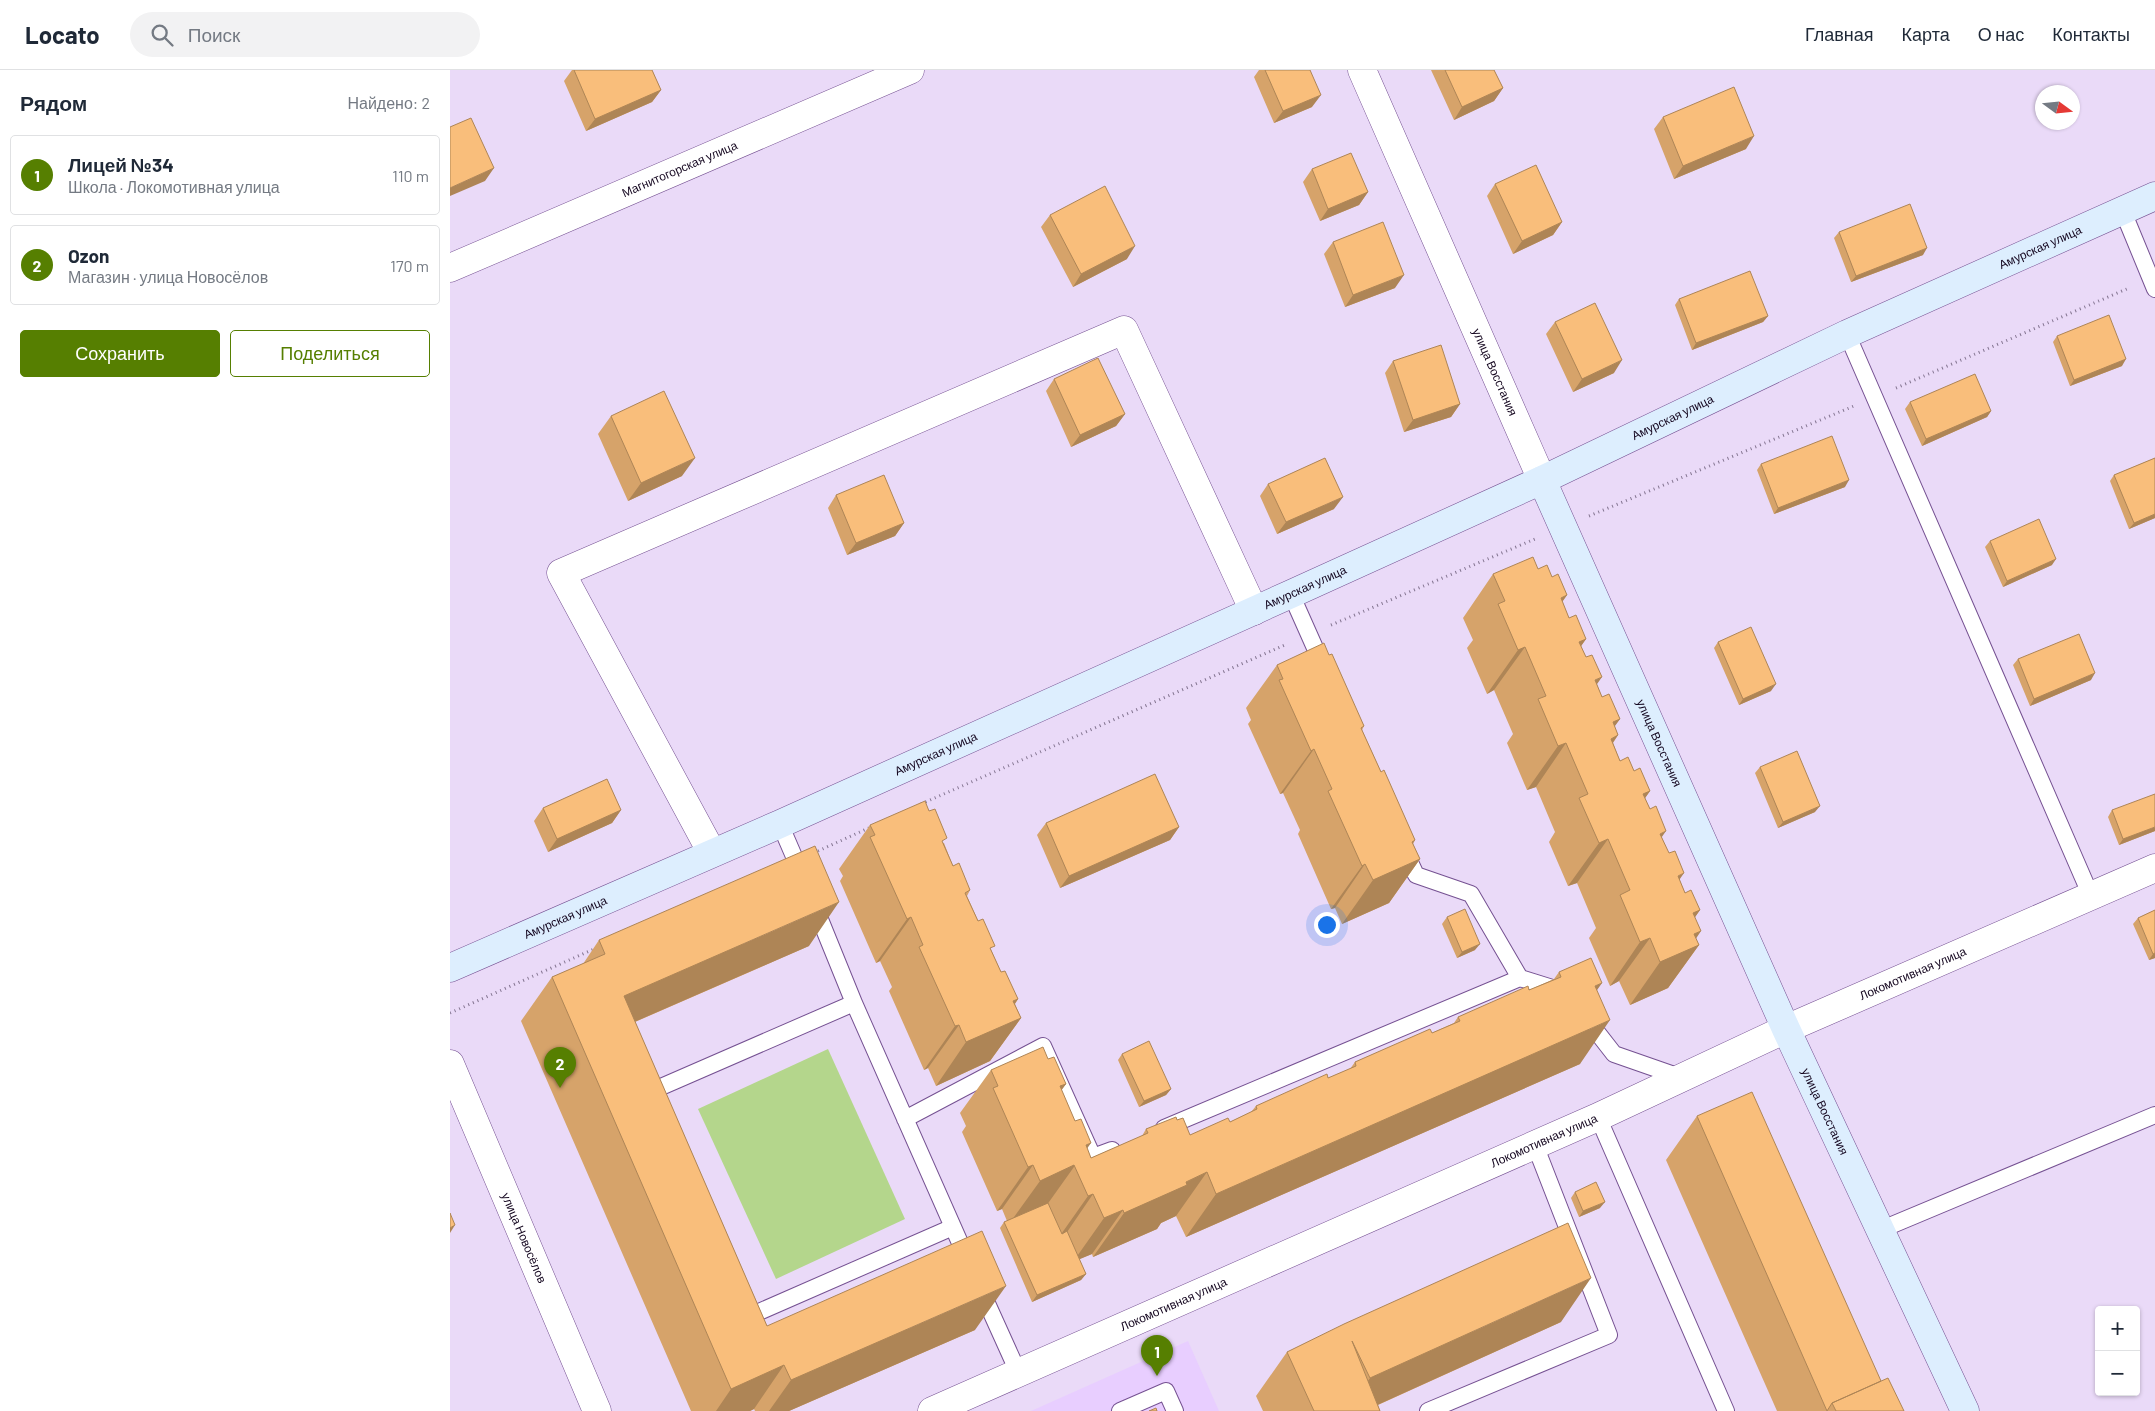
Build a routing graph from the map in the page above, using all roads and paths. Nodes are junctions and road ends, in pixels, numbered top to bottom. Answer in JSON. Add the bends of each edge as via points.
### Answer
{"nodes":[{"id":1,"x":910,"y":70,"type":"edge"},
{"id":2,"x":1362,"y":70,"type":"edge"},
{"id":3,"x":2155,"y":196,"type":"edge"},
{"id":4,"x":2122,"y":210,"type":"junction"},
{"id":5,"x":450,"y":268,"type":"edge"},
{"id":6,"x":2153,"y":283,"type":"edge"},
{"id":7,"x":1847,"y":334,"type":"junction"},
{"id":8,"x":1874,"y":398,"type":"junction"},
{"id":9,"x":1542,"y":480,"type":"junction"},
{"id":10,"x":1563,"y":527,"type":"junction"},
{"id":11,"x":1291,"y":594,"type":"junction"},
{"id":12,"x":1254,"y":611,"type":"junction"},
{"id":13,"x":1309,"y":634,"type":"junction"},
{"id":14,"x":1328,"y":679,"type":"edge"},
{"id":15,"x":912,"y":808,"type":"edge"},
{"id":16,"x":780,"y":824,"type":"junction"},
{"id":17,"x":876,"y":824,"type":"edge"},
{"id":18,"x":1396,"y":831,"type":"edge"},
{"id":19,"x":712,"y":853,"type":"junction"},
{"id":20,"x":796,"y":861,"type":"junction"},
{"id":21,"x":2155,"y":868,"type":"edge"},
{"id":22,"x":2091,"y":896,"type":"junction"},
{"id":23,"x":596,"y":949,"type":"dead end"},
{"id":24,"x":450,"y":968,"type":"edge"},
{"id":25,"x":1520,"y":978,"type":"junction"},
{"id":26,"x":854,"y":1004,"type":"junction"},
{"id":27,"x":450,"y":1013,"type":"edge"},
{"id":28,"x":1786,"y":1030,"type":"junction"},
{"id":29,"x":450,"y":1064,"type":"edge"},
{"id":30,"x":1680,"y":1077,"type":"junction"},
{"id":31,"x":2155,"y":1115,"type":"edge"},
{"id":32,"x":666,"y":1117,"type":"edge"},
{"id":33,"x":1598,"y":1117,"type":"junction"},
{"id":34,"x":905,"y":1119,"type":"junction"},
{"id":35,"x":1148,"y":1134,"type":"edge"},
{"id":36,"x":1129,"y":1142,"type":"edge"},
{"id":37,"x":1535,"y":1145,"type":"junction"},
{"id":38,"x":953,"y":1227,"type":"junction"},
{"id":39,"x":1880,"y":1230,"type":"junction"},
{"id":40,"x":740,"y":1288,"type":"edge"},
{"id":41,"x":1018,"y":1372,"type":"junction"},
{"id":42,"x":597,"y":1411,"type":"edge"},
{"id":43,"x":932,"y":1411,"type":"edge"},
{"id":44,"x":1120,"y":1411,"type":"edge"},
{"id":45,"x":1175,"y":1411,"type":"edge"},
{"id":46,"x":1428,"y":1411,"type":"edge"},
{"id":47,"x":1726,"y":1411,"type":"edge"},
{"id":48,"x":1965,"y":1411,"type":"edge"}],
"edges":[{"from":1,"to":5,"type":"street","name":"Магнитогорская улица"},
{"from":2,"to":9,"type":"street","name":"улица Восстания"},
{"from":3,"to":4,"type":"street","name":"Амурская улица"},
{"from":4,"to":6,"type":"lane"},
{"from":4,"to":7,"type":"street","name":"Амурская улица"},
{"from":6,"to":8,"type":"path"},
{"from":7,"to":8,"type":"lane"},
{"from":7,"to":9,"type":"street","name":"Амурская улица"},
{"from":8,"to":10,"type":"path"},
{"from":8,"to":22,"type":"lane"},
{"from":9,"to":10,"type":"street","name":"улица Восстания"},
{"from":9,"to":11,"type":"street","name":"Амурская улица"},
{"from":10,"to":13,"type":"path"},
{"from":10,"to":28,"type":"street","name":"улица Восстания"},
{"from":11,"to":12,"type":"street","name":"Амурская улица"},
{"from":11,"to":13,"type":"lane"},
{"from":12,"to":16,"type":"street","name":"Амурская улица"},
{"from":12,"to":19,"type":"street","via":[[1124,330],[561,573]]},
{"from":13,"to":14,"type":"lane"},
{"from":13,"to":15,"type":"path"},
{"from":16,"to":19,"type":"street","name":"Амурская улица"},
{"from":16,"to":20,"type":"lane"},
{"from":17,"to":20,"type":"path"},
{"from":18,"to":25,"type":"lane","via":[[1416,875],[1471,894]]},
{"from":19,"to":24,"type":"street","name":"Амурская улица"},
{"from":20,"to":26,"type":"lane"},
{"from":21,"to":22,"type":"street","name":"Локомотивная улица"},
{"from":22,"to":28,"type":"street","name":"Локомотивная улица"},
{"from":23,"to":27,"type":"path"},
{"from":25,"to":30,"type":"lane","via":[[1566,992],[1614,1054]]},
{"from":25,"to":35,"type":"lane"},
{"from":26,"to":32,"type":"lane","via":[[654,1090]]},
{"from":26,"to":34,"type":"lane"},
{"from":28,"to":30,"type":"street","name":"Локомотивная улица"},
{"from":28,"to":39,"type":"street","name":"улица Восстания"},
{"from":29,"to":42,"type":"street","name":"улица Новосёлов"},
{"from":30,"to":33,"type":"street","name":"Локомотивная улица"},
{"from":31,"to":39,"type":"lane"},
{"from":33,"to":37,"type":"street","name":"Локомотивная улица"},
{"from":33,"to":47,"type":"lane"},
{"from":34,"to":36,"type":"lane","via":[[1044,1046],[1093,1158]]},
{"from":34,"to":38,"type":"lane"},
{"from":37,"to":41,"type":"street","name":"Локомотивная улица"},
{"from":37,"to":46,"type":"lane","via":[[1609,1335]]},
{"from":38,"to":40,"type":"lane","via":[[752,1315]]},
{"from":38,"to":41,"type":"lane"},
{"from":39,"to":48,"type":"street","name":"улица Восстания"},
{"from":41,"to":43,"type":"street","name":"Локомотивная улица"},
{"from":44,"to":45,"type":"lane","via":[[1166,1391]]}]}
